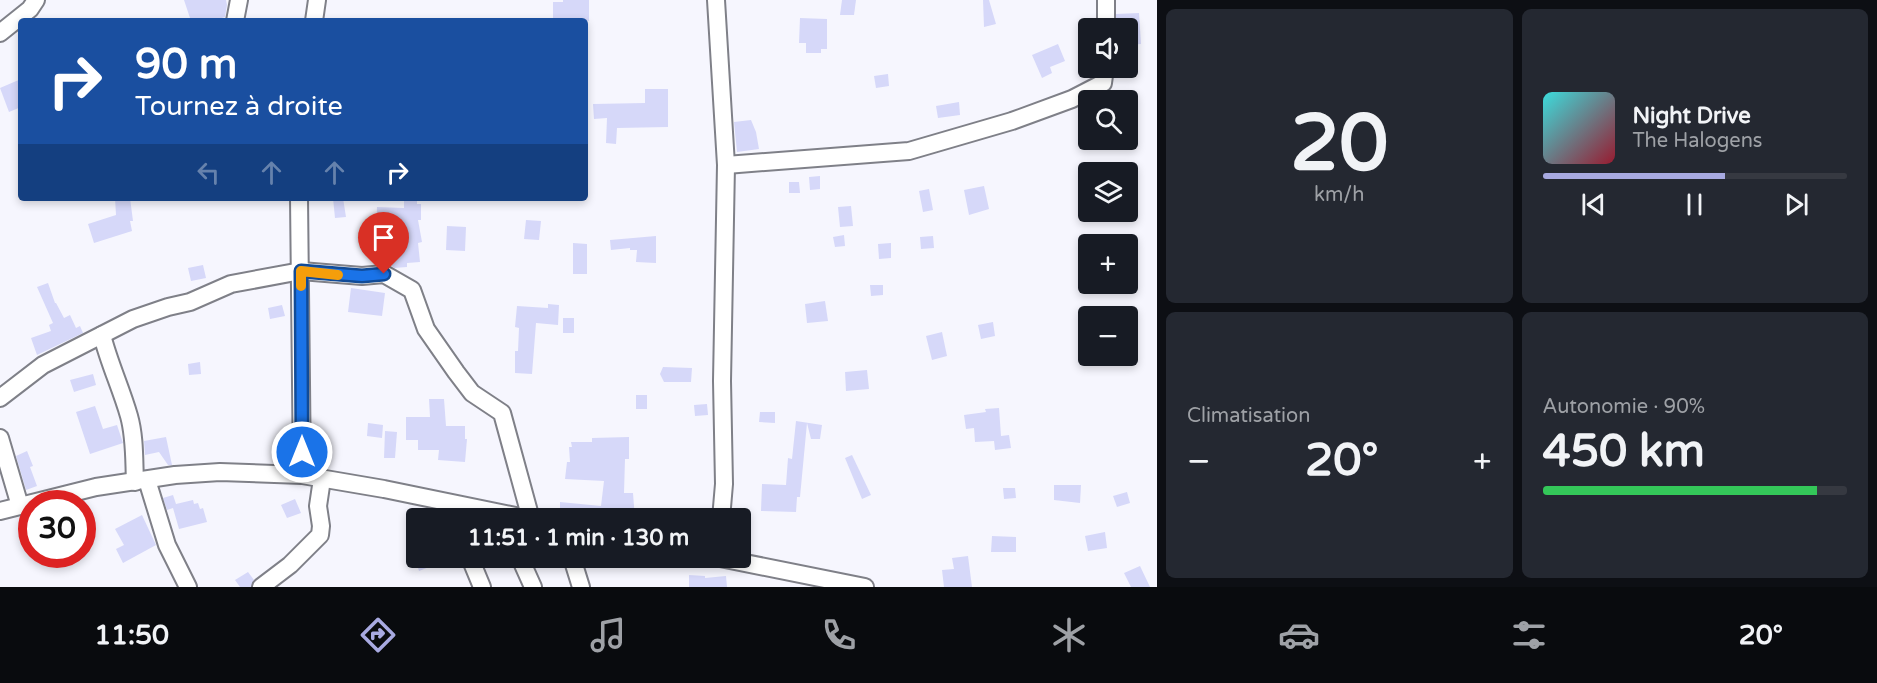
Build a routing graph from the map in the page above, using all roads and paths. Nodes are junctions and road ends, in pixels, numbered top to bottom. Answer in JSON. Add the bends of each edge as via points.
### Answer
{"nodes":[{"id":1,"x":239,"y":0,"type":"edge"},
{"id":2,"x":317,"y":0,"type":"edge"},
{"id":3,"x":716,"y":0,"type":"edge"},
{"id":4,"x":1106,"y":0,"type":"edge"},
{"id":5,"x":31,"y":3,"type":"edge"},
{"id":6,"x":236,"y":18,"type":"edge"},
{"id":7,"x":314,"y":18,"type":"edge"},
{"id":8,"x":1106,"y":18,"type":"edge"},
{"id":9,"x":0,"y":33,"type":"edge"},
{"id":10,"x":1104,"y":78,"type":"edge"},
{"id":11,"x":726,"y":165,"type":"junction"},
{"id":12,"x":299,"y":201,"type":"edge"},
{"id":13,"x":301,"y":271,"type":"junction"},
{"id":14,"x":102,"y":334,"type":"junction"},
{"id":15,"x":0,"y":398,"type":"edge"},
{"id":16,"x":0,"y":438,"type":"edge"},
{"id":17,"x":302,"y":475,"type":"junction"},
{"id":18,"x":322,"y":479,"type":"junction"},
{"id":19,"x":141,"y":481,"type":"junction"},
{"id":20,"x":84,"y":490,"type":"edge"},
{"id":21,"x":18,"y":499,"type":"edge"},
{"id":22,"x":18,"y":506,"type":"edge"},
{"id":23,"x":439,"y":508,"type":"edge"},
{"id":24,"x":527,"y":508,"type":"edge"},
{"id":25,"x":722,"y":508,"type":"edge"},
{"id":26,"x":0,"y":511,"type":"edge"},
{"id":27,"x":751,"y":567,"type":"edge"},
{"id":28,"x":474,"y":568,"type":"edge"},
{"id":29,"x":524,"y":568,"type":"edge"},
{"id":30,"x":575,"y":568,"type":"edge"},
{"id":31,"x":800,"y":580,"type":"edge"},
{"id":32,"x":188,"y":587,"type":"edge"},
{"id":33,"x":261,"y":587,"type":"edge"},
{"id":34,"x":482,"y":587,"type":"edge"},
{"id":35,"x":532,"y":587,"type":"edge"},
{"id":36,"x":581,"y":587,"type":"edge"},
{"id":37,"x":865,"y":587,"type":"edge"}],
"edges":[{"from":1,"to":6,"type":"street"},
{"from":2,"to":7,"type":"street"},
{"from":3,"to":11,"type":"street"},
{"from":4,"to":8,"type":"street"},
{"from":5,"to":9,"type":"street"},
{"from":10,"to":11,"type":"street","via":[[1103,83],[1072,99],[909,151]]},
{"from":11,"to":25,"type":"street"},
{"from":12,"to":13,"type":"street"},
{"from":13,"to":14,"type":"street","via":[[231,284]]},
{"from":13,"to":17,"type":"street"},
{"from":13,"to":24,"type":"street","via":[[384,274],[411,290],[426,328],[472,393],[502,413]]},
{"from":14,"to":15,"type":"street","via":[[43,364]]},
{"from":14,"to":19,"type":"street","via":[[130,417]]},
{"from":16,"to":21,"type":"street"},
{"from":17,"to":18,"type":"street"},
{"from":17,"to":19,"type":"street","via":[[220,472]]},
{"from":18,"to":23,"type":"street"},
{"from":18,"to":33,"type":"street","via":[[318,506],[320,535]]},
{"from":19,"to":20,"type":"street"},
{"from":19,"to":32,"type":"street"},
{"from":22,"to":26,"type":"street"},
{"from":27,"to":31,"type":"street"},
{"from":28,"to":34,"type":"street"},
{"from":29,"to":35,"type":"street"},
{"from":30,"to":36,"type":"street"},
{"from":31,"to":37,"type":"street"}]}
